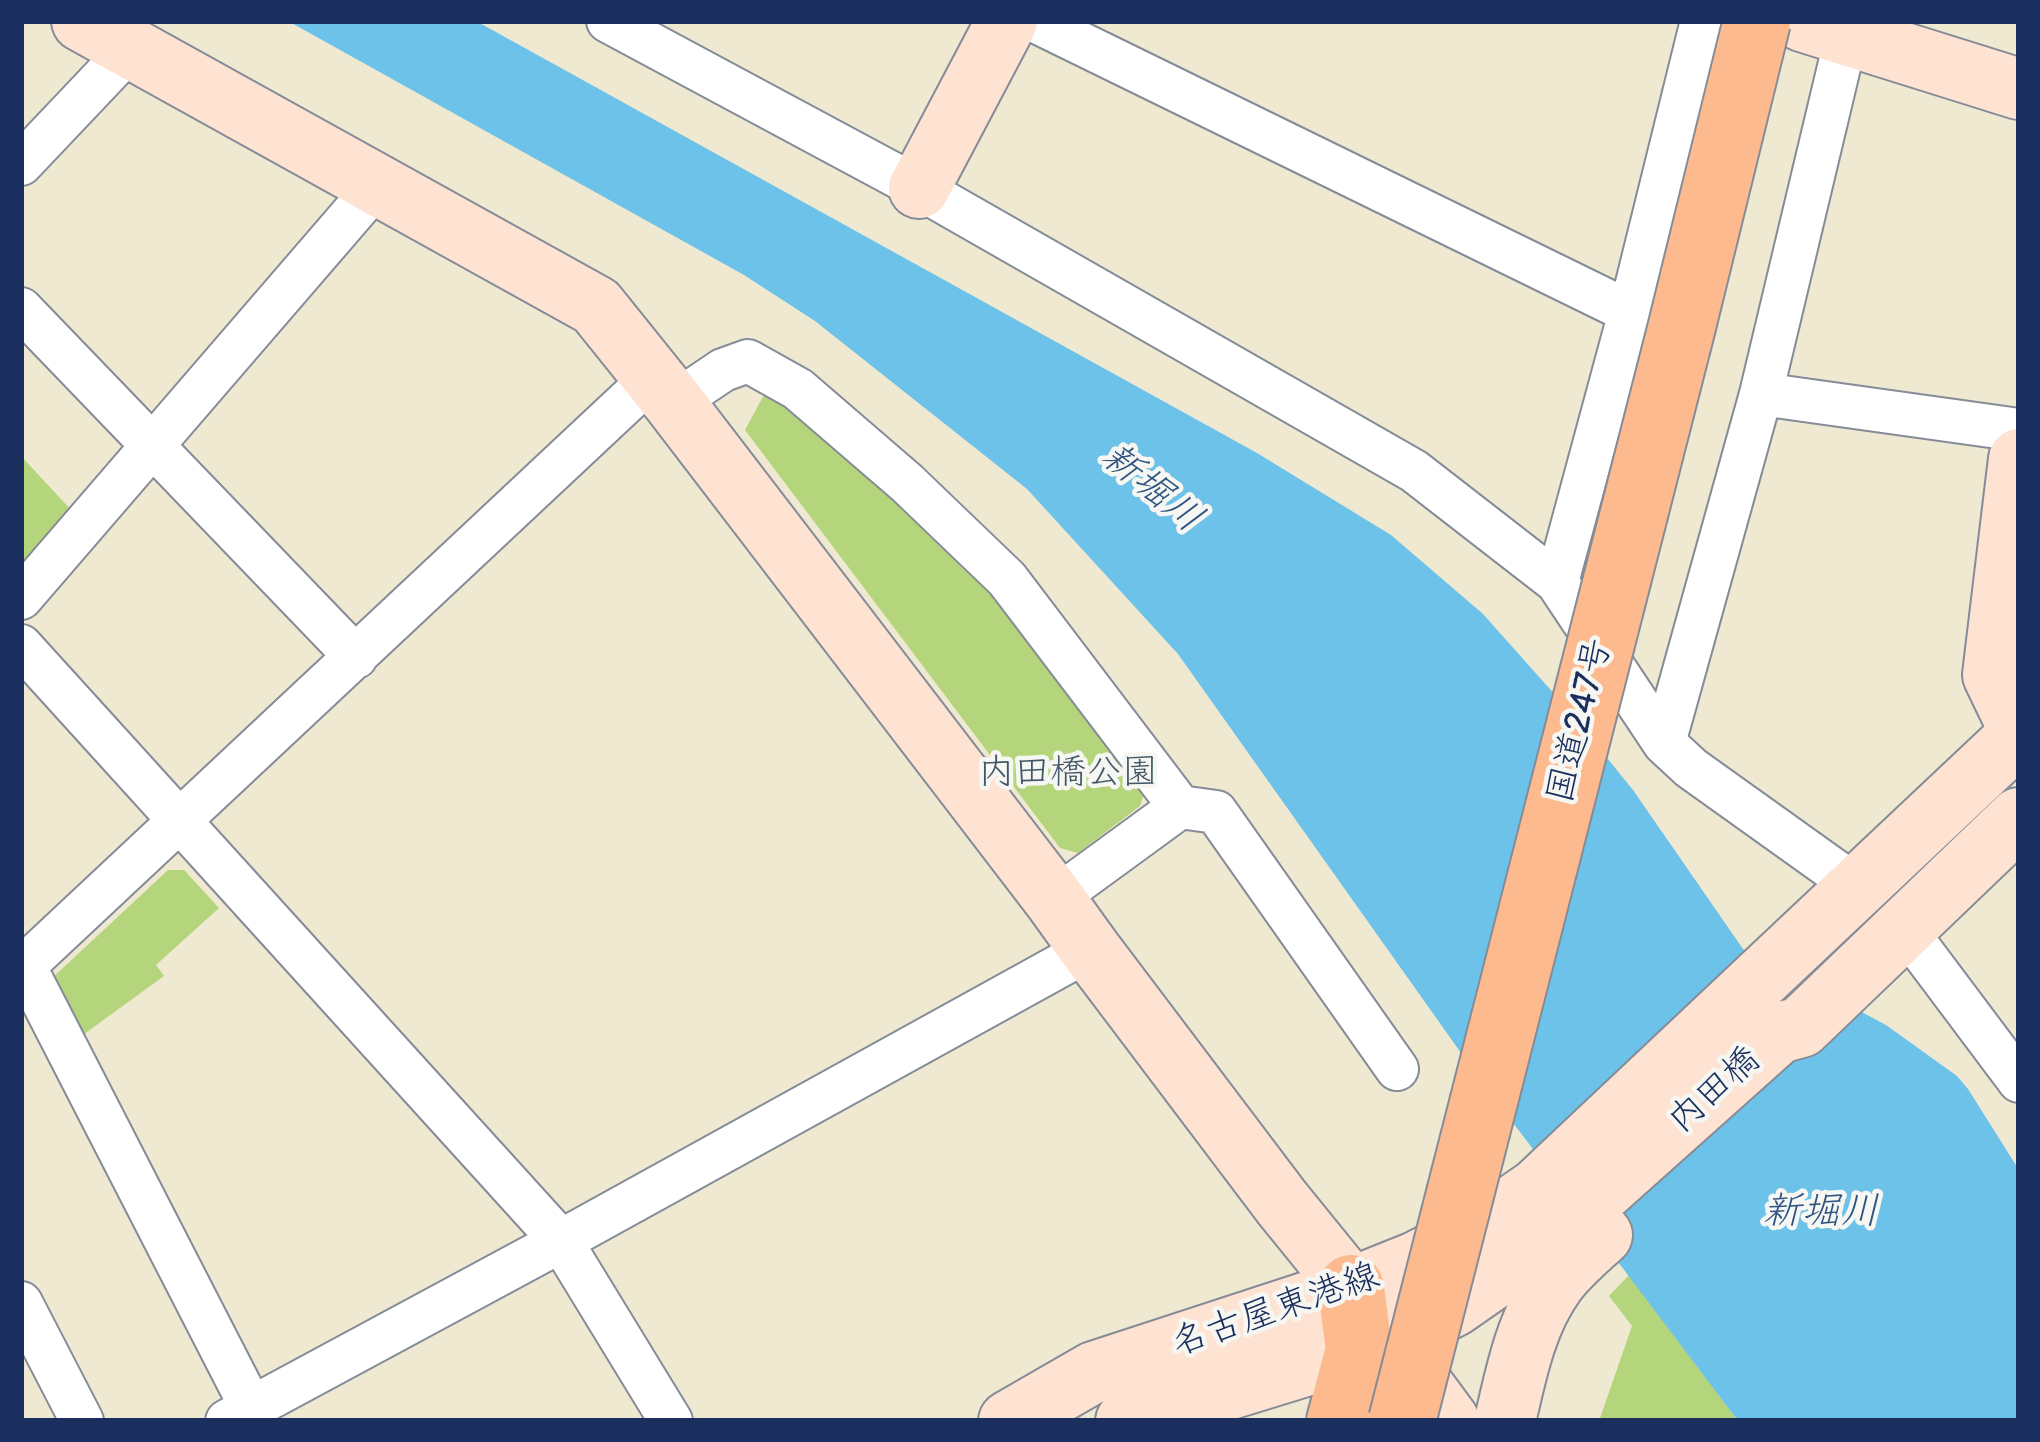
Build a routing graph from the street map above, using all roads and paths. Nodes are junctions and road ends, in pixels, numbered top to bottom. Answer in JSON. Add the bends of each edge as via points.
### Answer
{"nodes":[{"id":1,"x":608,"y":21,"type":"edge"},
{"id":2,"x":1007,"y":21,"type":"edge"},
{"id":3,"x":1036,"y":21,"type":"edge"},
{"id":4,"x":1702,"y":21,"type":"edge"},
{"id":5,"x":1757,"y":21,"type":"edge"},
{"id":6,"x":1825,"y":25,"type":"edge"},
{"id":7,"x":106,"y":35,"type":"edge"},
{"id":8,"x":2019,"y":89,"type":"edge"},
{"id":9,"x":21,"y":164,"type":"edge"},
{"id":10,"x":378,"y":184,"type":"junction"},
{"id":11,"x":920,"y":188,"type":"junction"},
{"id":12,"x":21,"y":309,"type":"edge"},
{"id":13,"x":1630,"y":312,"type":"junction"},
{"id":14,"x":663,"y":390,"type":"junction"},
{"id":15,"x":1761,"y":394,"type":"junction"},
{"id":16,"x":2019,"y":430,"type":"edge"},
{"id":17,"x":152,"y":445,"type":"junction"},
{"id":18,"x":2019,"y":459,"type":"edge"},
{"id":19,"x":1557,"y":582,"type":"junction"},
{"id":20,"x":21,"y":598,"type":"edge"},
{"id":21,"x":21,"y":646,"type":"edge"},
{"id":22,"x":356,"y":657,"type":"junction"},
{"id":23,"x":2019,"y":732,"type":"edge"},
{"id":24,"x":1664,"y":743,"type":"junction"},
{"id":25,"x":1180,"y":807,"type":"junction"},
{"id":26,"x":2019,"y":818,"type":"edge"},
{"id":27,"x":179,"y":822,"type":"junction"},
{"id":28,"x":1843,"y":898,"type":"junction"},
{"id":29,"x":1054,"y":899,"type":"junction"},
{"id":30,"x":1887,"y":946,"type":"junction"},
{"id":31,"x":1090,"y":950,"type":"junction"},
{"id":32,"x":23,"y":968,"type":"edge"},
{"id":33,"x":1397,"y":1069,"type":"dead end"},
{"id":34,"x":2019,"y":1081,"type":"edge"},
{"id":35,"x":1562,"y":1221,"type":"junction"},
{"id":36,"x":561,"y":1241,"type":"junction"},
{"id":37,"x":21,"y":1303,"type":"edge"},
{"id":38,"x":1366,"y":1326,"type":"junction"},
{"id":39,"x":256,"y":1412,"type":"edge"},
{"id":40,"x":82,"y":1421,"type":"edge"},
{"id":41,"x":671,"y":1421,"type":"edge"},
{"id":42,"x":1009,"y":1421,"type":"edge"},
{"id":43,"x":1126,"y":1421,"type":"edge"},
{"id":44,"x":1340,"y":1421,"type":"edge"},
{"id":45,"x":1402,"y":1421,"type":"edge"},
{"id":46,"x":1449,"y":1421,"type":"edge"},
{"id":47,"x":1505,"y":1421,"type":"edge"}],
"edges":[{"from":1,"to":11,"type":"street"},
{"from":2,"to":11,"type":"street"},
{"from":3,"to":13,"type":"street"},
{"from":4,"to":13,"type":"street"},
{"from":5,"to":45,"type":"highway","name":"国道247号","bridge":true},
{"from":6,"to":8,"type":"street"},
{"from":6,"to":15,"type":"street"},
{"from":6,"to":46,"type":"highway","name":"国道247号"},
{"from":7,"to":9,"type":"street"},
{"from":7,"to":10,"type":"street"},
{"from":10,"to":14,"type":"street","via":[[596,306]]},
{"from":10,"to":17,"type":"street"},
{"from":11,"to":19,"type":"street","via":[[1414,471]]},
{"from":12,"to":17,"type":"street"},
{"from":13,"to":19,"type":"street"},
{"from":14,"to":22,"type":"street"},
{"from":14,"to":25,"type":"street","via":[[748,361],[798,389],[1007,579]]},
{"from":14,"to":29,"type":"street"},
{"from":15,"to":16,"type":"street"},
{"from":15,"to":24,"type":"street"},
{"from":17,"to":20,"type":"street"},
{"from":17,"to":22,"type":"street"},
{"from":18,"to":23,"type":"street","via":[[1993,675]]},
{"from":19,"to":24,"type":"street"},
{"from":21,"to":27,"type":"street"},
{"from":22,"to":27,"type":"street"},
{"from":23,"to":28,"type":"street"},
{"from":24,"to":28,"type":"street"},
{"from":25,"to":29,"type":"street"},
{"from":25,"to":33,"type":"street","via":[[1216,812]]},
{"from":26,"to":30,"type":"street"},
{"from":27,"to":32,"type":"street"},
{"from":27,"to":36,"type":"street"},
{"from":28,"to":35,"type":"street","name":"内田橋"},
{"from":29,"to":31,"type":"street"},
{"from":30,"to":34,"type":"street"},
{"from":30,"to":35,"type":"street","name":"内田橋","via":[[1802,1027],[1779,1033]]},
{"from":31,"to":36,"type":"street"},
{"from":31,"to":38,"type":"street"},
{"from":32,"to":39,"type":"street"},
{"from":35,"to":38,"type":"street","name":"名古屋東港線","via":[[1475,1232],[1416,1262]]},
{"from":35,"to":47,"type":"street","via":[[1557,1279],[1538,1310]]},
{"from":36,"to":39,"type":"street"},
{"from":36,"to":41,"type":"street"},
{"from":37,"to":40,"type":"street"},
{"from":38,"to":42,"type":"street","name":"名古屋東港線","via":[[1261,1315],[1094,1372]]},
{"from":38,"to":43,"type":"street","name":"名古屋東港線"},
{"from":38,"to":44,"type":"highway"},
{"from":38,"to":46,"type":"street"}]}
